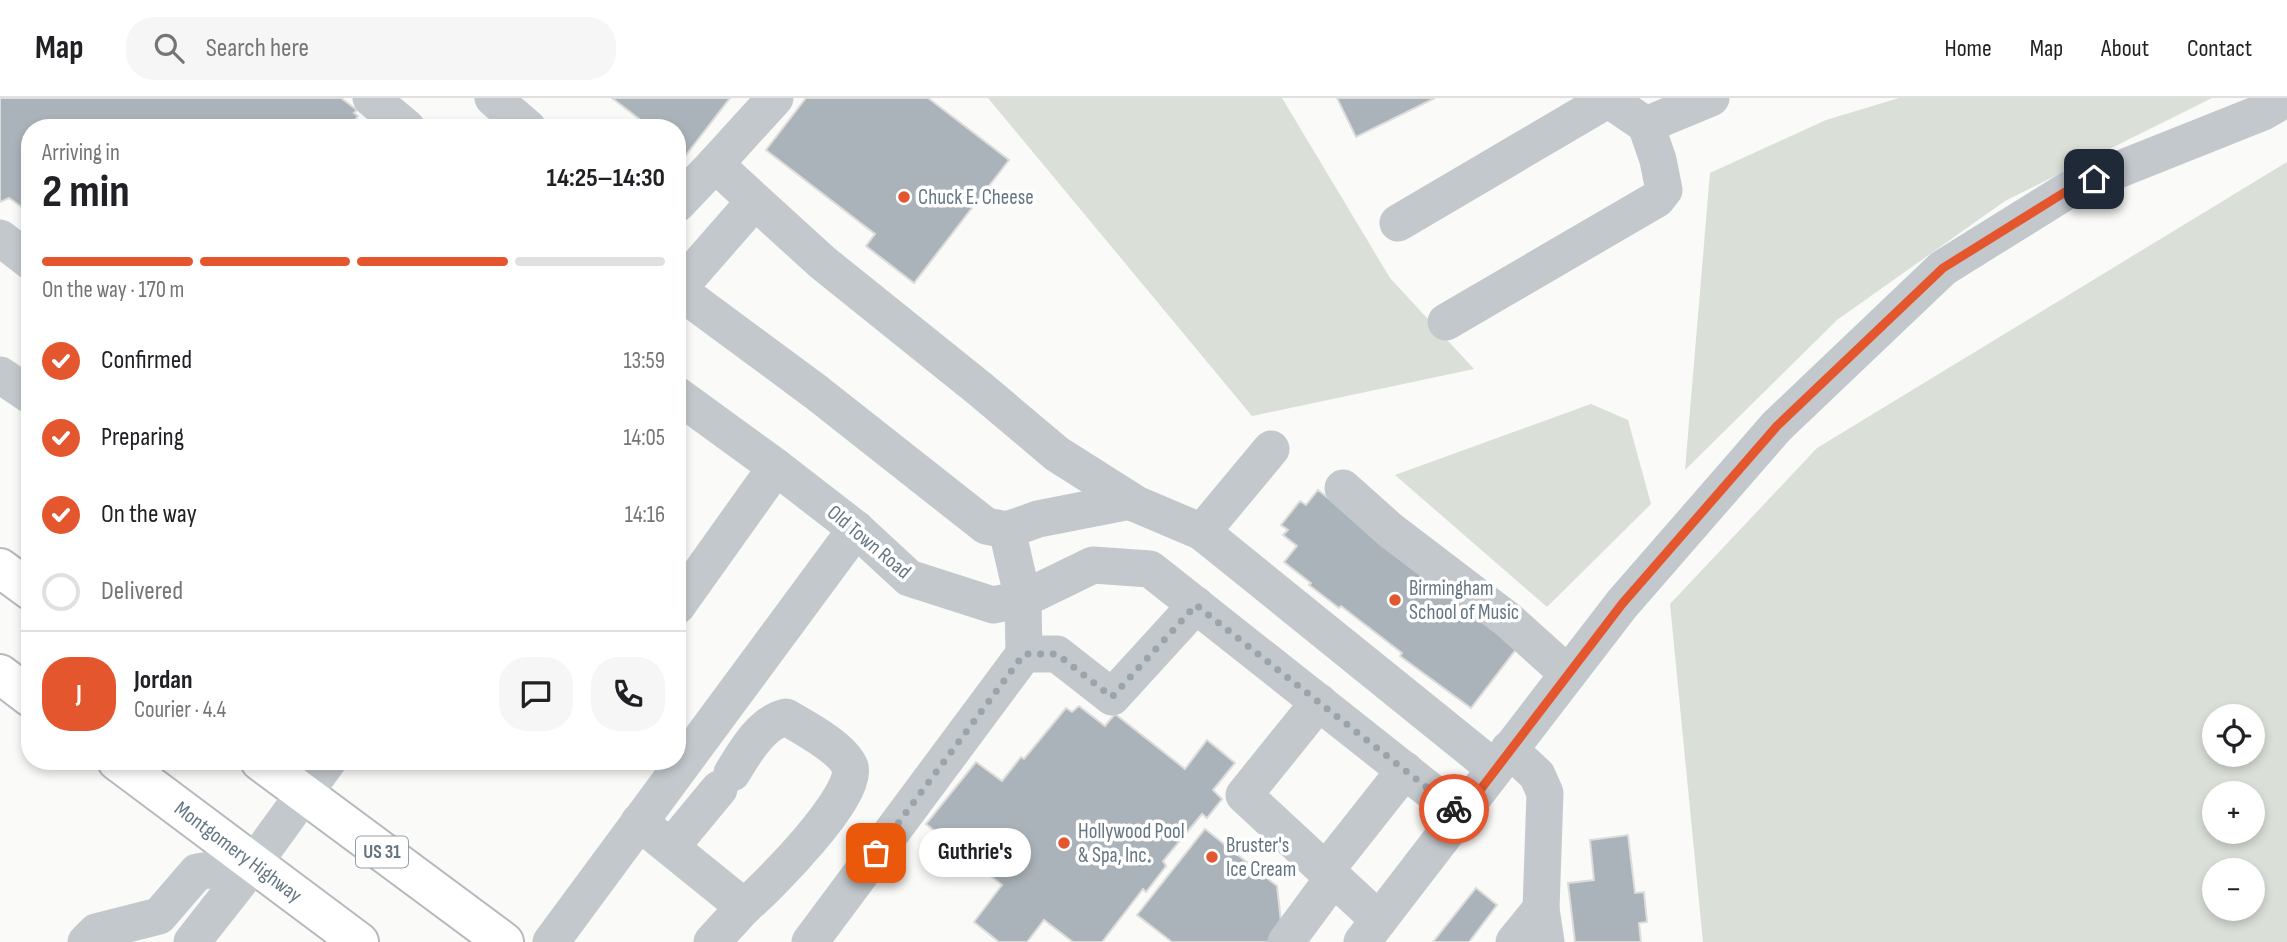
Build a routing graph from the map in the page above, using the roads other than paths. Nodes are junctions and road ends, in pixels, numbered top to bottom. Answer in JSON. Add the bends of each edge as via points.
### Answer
{"nodes":[{"id":1,"x":371,"y":98,"type":"edge"},
{"id":2,"x":492,"y":98,"type":"edge"},
{"id":3,"x":775,"y":98,"type":"edge"},
{"id":4,"x":1712,"y":98,"type":"edge"},
{"id":5,"x":2287,"y":98,"type":"edge"},
{"id":6,"x":1642,"y":111,"type":"edge"},
{"id":7,"x":396,"y":119,"type":"edge"},
{"id":8,"x":517,"y":119,"type":"edge"},
{"id":9,"x":715,"y":164,"type":"junction"},
{"id":10,"x":686,"y":195,"type":"edge"},
{"id":11,"x":755,"y":201,"type":"junction"},
{"id":12,"x":1398,"y":223,"type":"dead end"},
{"id":13,"x":0,"y":238,"type":"edge"},
{"id":14,"x":21,"y":254,"type":"edge"},
{"id":15,"x":686,"y":280,"type":"edge"},
{"id":16,"x":686,"y":297,"type":"edge"},
{"id":17,"x":1446,"y":322,"type":"dead end"},
{"id":18,"x":0,"y":375,"type":"edge"},
{"id":19,"x":21,"y":389,"type":"edge"},
{"id":20,"x":686,"y":407,"type":"edge"},
{"id":21,"x":1271,"y":449,"type":"dead end"},
{"id":22,"x":776,"y":467,"type":"junction"},
{"id":23,"x":1343,"y":488,"type":"dead end"},
{"id":24,"x":1130,"y":501,"type":"junction"},
{"id":25,"x":1083,"y":509,"type":"junction"},
{"id":26,"x":856,"y":529,"type":"junction"},
{"id":27,"x":1007,"y":530,"type":"junction"},
{"id":28,"x":1202,"y":531,"type":"junction"},
{"id":29,"x":1093,"y":565,"type":"junction"},
{"id":30,"x":0,"y":568,"type":"edge"},
{"id":31,"x":21,"y":583,"type":"edge"},
{"id":32,"x":686,"y":593,"type":"edge"},
{"id":33,"x":1023,"y":599,"type":"junction"},
{"id":34,"x":1196,"y":605,"type":"junction"},
{"id":35,"x":1024,"y":654,"type":"junction"},
{"id":36,"x":0,"y":674,"type":"edge"},
{"id":37,"x":1568,"y":674,"type":"junction"},
{"id":38,"x":21,"y":689,"type":"edge"},
{"id":39,"x":1319,"y":702,"type":"junction"},
{"id":40,"x":686,"y":759,"type":"edge"},
{"id":41,"x":1502,"y":759,"type":"junction"},
{"id":42,"x":129,"y":770,"type":"edge"},
{"id":43,"x":272,"y":770,"type":"edge"},
{"id":44,"x":321,"y":770,"type":"edge"},
{"id":45,"x":678,"y":770,"type":"edge"},
{"id":46,"x":1405,"y":770,"type":"junction"},
{"id":47,"x":304,"y":794,"type":"junction"},
{"id":48,"x":1461,"y":815,"type":"junction"},
{"id":49,"x":639,"y":822,"type":"junction"},
{"id":50,"x":671,"y":847,"type":"junction"},
{"id":51,"x":254,"y":863,"type":"junction"},
{"id":52,"x":1330,"y":873,"type":"junction"},
{"id":53,"x":744,"y":907,"type":"junction"},
{"id":54,"x":1543,"y":926,"type":"edge"},
{"id":55,"x":1370,"y":931,"type":"edge"},
{"id":56,"x":86,"y":942,"type":"edge"},
{"id":57,"x":192,"y":942,"type":"edge"},
{"id":58,"x":359,"y":942,"type":"edge"},
{"id":59,"x":504,"y":942,"type":"edge"},
{"id":60,"x":551,"y":942,"type":"edge"},
{"id":61,"x":712,"y":942,"type":"edge"},
{"id":62,"x":810,"y":942,"type":"edge"},
{"id":63,"x":1286,"y":942,"type":"edge"},
{"id":64,"x":1514,"y":942,"type":"edge"}],
"edges":[{"from":1,"to":7,"type":"street"},
{"from":2,"to":8,"type":"street"},
{"from":3,"to":9,"type":"street"},
{"from":4,"to":6,"type":"street"},
{"from":5,"to":37,"type":"street","via":[[2263,112],[2070,189],[1943,268],[1777,426],[1622,604]]},
{"from":6,"to":12,"type":"street","via":[[1602,103]]},
{"from":6,"to":17,"type":"street","via":[[1664,190],[1657,199]]},
{"from":9,"to":10,"type":"street"},
{"from":9,"to":11,"type":"street"},
{"from":11,"to":15,"type":"street"},
{"from":11,"to":24,"type":"street","via":[[822,262],[1057,454]]},
{"from":13,"to":14,"type":"street"},
{"from":16,"to":27,"type":"street","via":[[816,391],[986,526]]},
{"from":18,"to":19,"type":"street"},
{"from":20,"to":22,"type":"street","name":"Old Town Road"},
{"from":21,"to":28,"type":"street"},
{"from":22,"to":26,"type":"street","name":"Old Town Road"},
{"from":22,"to":32,"type":"street"},
{"from":23,"to":37,"type":"street"},
{"from":24,"to":25,"type":"street"},
{"from":24,"to":28,"type":"street"},
{"from":25,"to":27,"type":"street"},
{"from":25,"to":29,"type":"street"},
{"from":26,"to":33,"type":"street","name":"Old Town Road","via":[[909,578],[993,605]]},
{"from":26,"to":40,"type":"street"},
{"from":27,"to":33,"type":"street"},
{"from":28,"to":41,"type":"street"},
{"from":29,"to":33,"type":"street","name":"Old Town Road"},
{"from":29,"to":34,"type":"street","name":"Old Town Road","via":[[1150,569]]},
{"from":30,"to":31,"type":"main road"},
{"from":33,"to":35,"type":"street"},
{"from":34,"to":35,"type":"street","via":[[1112,697],[1057,654]]},
{"from":34,"to":39,"type":"street","name":"Old Town Road"},
{"from":35,"to":62,"type":"street"},
{"from":36,"to":38,"type":"main road"},
{"from":37,"to":41,"type":"street"},
{"from":39,"to":46,"type":"street","name":"Old Town Road"},
{"from":39,"to":52,"type":"street","via":[[1244,795]]},
{"from":41,"to":48,"type":"street"},
{"from":41,"to":54,"type":"street","via":[[1537,775],[1545,793]]},
{"from":42,"to":51,"type":"main road","name":"Montgomery Highway"},
{"from":43,"to":47,"type":"main road","number":"US 31"},
{"from":44,"to":47,"type":"street"},
{"from":45,"to":49,"type":"street"},
{"from":46,"to":48,"type":"street","name":"Old Town Road"},
{"from":46,"to":52,"type":"street"},
{"from":47,"to":51,"type":"street"},
{"from":47,"to":59,"type":"main road","number":"US 31"},
{"from":48,"to":55,"type":"street"},
{"from":49,"to":50,"type":"street"},
{"from":49,"to":60,"type":"street"},
{"from":50,"to":53,"type":"street"},
{"from":50,"to":53,"type":"street","via":[[774,720],[786,717],[834,749],[849,766],[851,780],[844,794],[789,865]]},
{"from":51,"to":56,"type":"street","via":[[197,872],[159,916],[96,932]]},
{"from":51,"to":57,"type":"street"},
{"from":51,"to":58,"type":"main road","name":"Montgomery Highway"},
{"from":52,"to":55,"type":"street"},
{"from":52,"to":63,"type":"street"},
{"from":53,"to":61,"type":"street"},
{"from":54,"to":64,"type":"street"}]}
